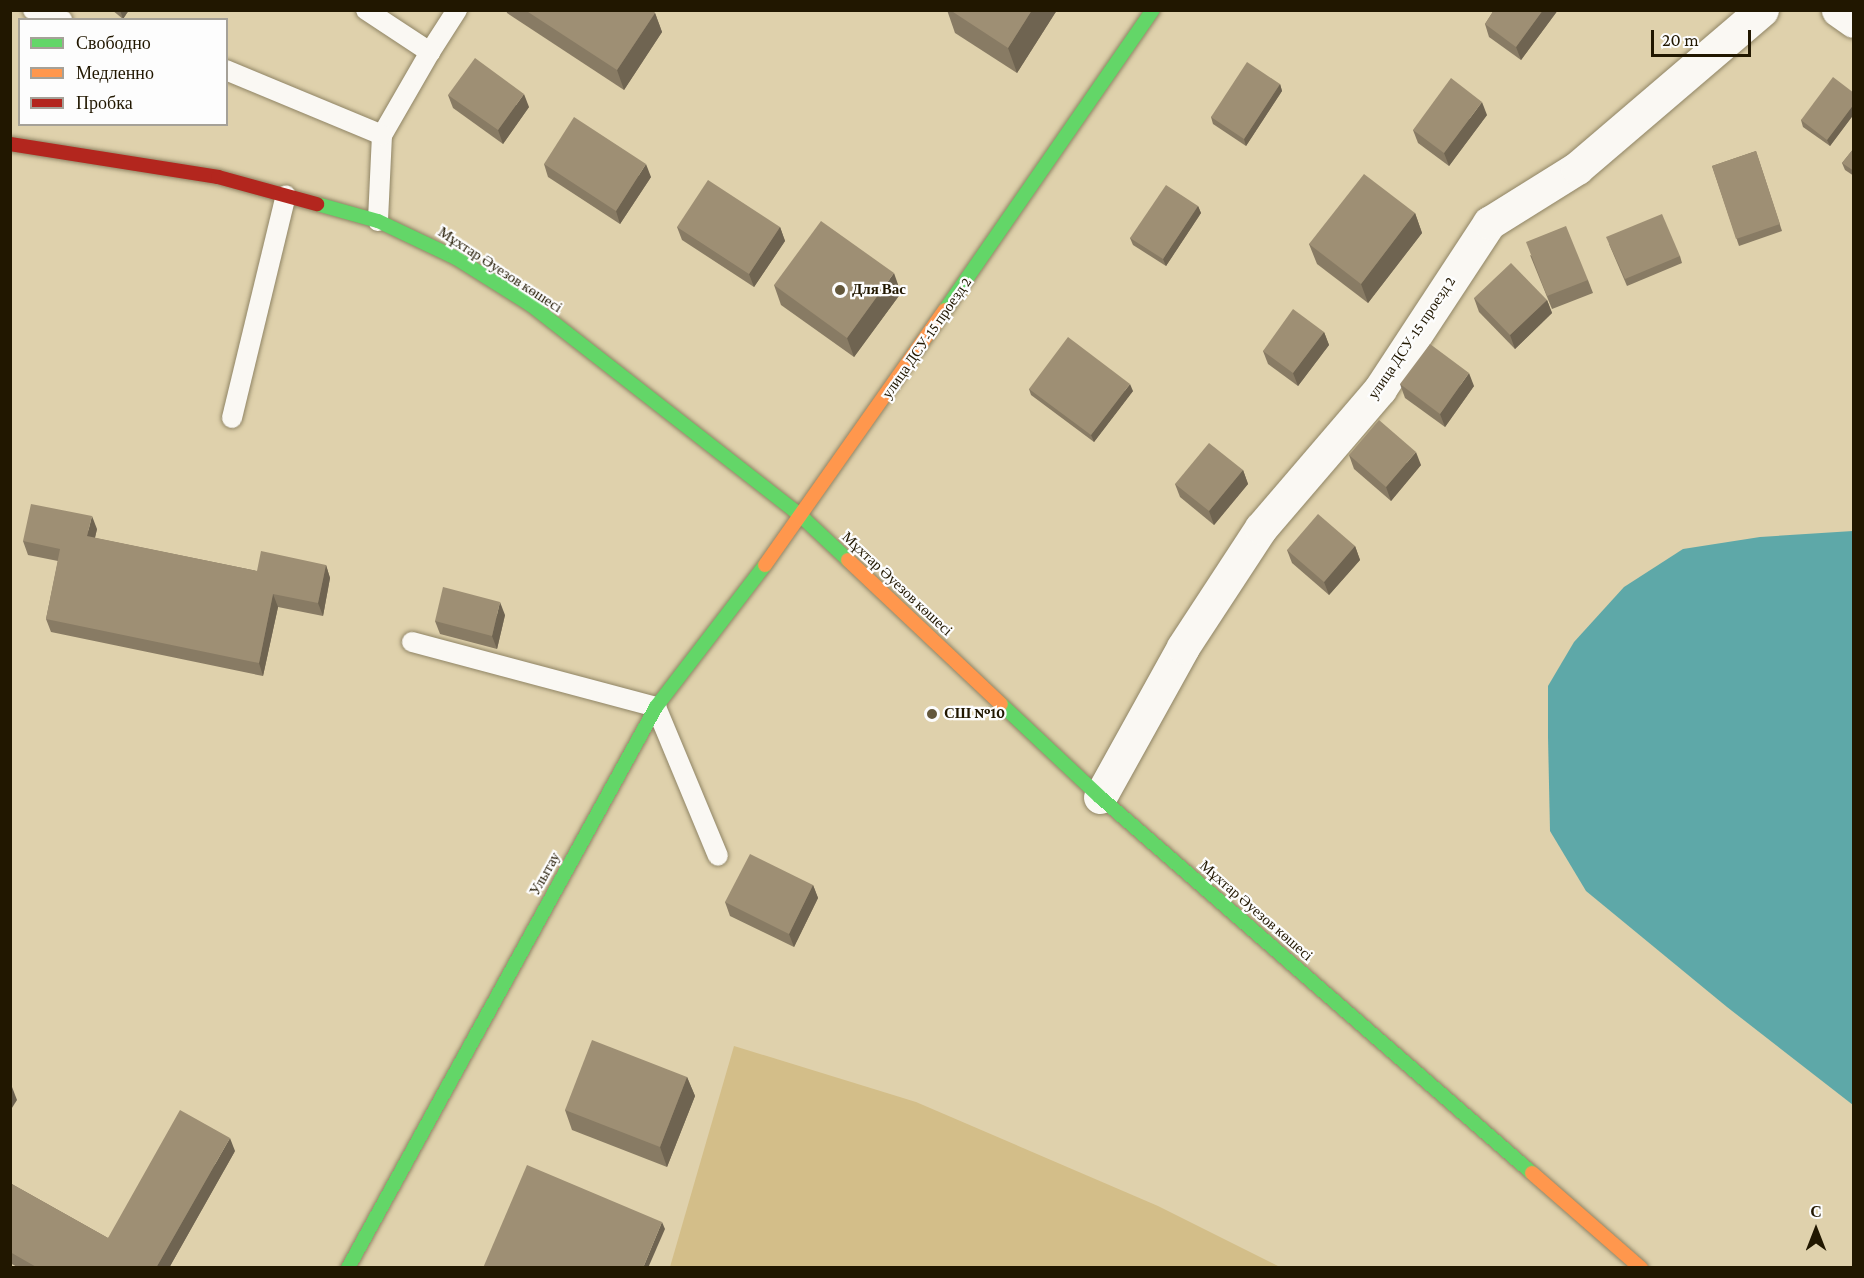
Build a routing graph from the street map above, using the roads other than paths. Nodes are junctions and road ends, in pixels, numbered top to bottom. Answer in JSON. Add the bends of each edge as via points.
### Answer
{"nodes":[{"id":1,"x":33,"y":10,"type":"edge"},
{"id":2,"x":366,"y":10,"type":"edge"},
{"id":3,"x":457,"y":10,"type":"edge"},
{"id":4,"x":1153,"y":10,"type":"edge"},
{"id":5,"x":1762,"y":10,"type":"edge"},
{"id":6,"x":56,"y":18,"type":"edge"},
{"id":7,"x":430,"y":52,"type":"junction"},
{"id":8,"x":228,"y":71,"type":"edge"},
{"id":9,"x":382,"y":135,"type":"junction"},
{"id":10,"x":10,"y":144,"type":"edge"},
{"id":11,"x":286,"y":195,"type":"junction"},
{"id":12,"x":378,"y":220,"type":"junction"},
{"id":13,"x":232,"y":418,"type":"dead end"},
{"id":14,"x":802,"y":517,"type":"junction"},
{"id":15,"x":412,"y":642,"type":"dead end"},
{"id":16,"x":656,"y":707,"type":"junction"},
{"id":17,"x":1100,"y":797,"type":"junction"},
{"id":18,"x":718,"y":856,"type":"dead end"},
{"id":19,"x":348,"y":1268,"type":"edge"},
{"id":20,"x":1641,"y":1268,"type":"edge"}],
"edges":[{"from":1,"to":6,"type":"lane"},
{"from":2,"to":7,"type":"lane"},
{"from":3,"to":7,"type":"lane"},
{"from":4,"to":14,"type":"main road","name":"улица ДСУ-15 проезд 2"},
{"from":5,"to":17,"type":"street","name":"улица ДСУ-15 проезд 2","via":[[1577,168],[1489,223],[1380,389],[1261,528],[1183,647]]},
{"from":7,"to":9,"type":"lane"},
{"from":8,"to":9,"type":"lane"},
{"from":9,"to":12,"type":"lane"},
{"from":10,"to":11,"type":"main road","name":"Мұхтар Әуезов көшесі","via":[[218,177]]},
{"from":11,"to":12,"type":"main road","name":"Мұхтар Әуезов көшесі"},
{"from":11,"to":13,"type":"lane"},
{"from":12,"to":14,"type":"main road","name":"Мұхтар Әуезов көшесі","via":[[456,258],[531,305]]},
{"from":14,"to":16,"type":"main road","name":"Улытау"},
{"from":14,"to":17,"type":"main road","name":"Мұхтар Әуезов көшесі"},
{"from":15,"to":16,"type":"lane"},
{"from":16,"to":18,"type":"lane"},
{"from":16,"to":19,"type":"main road","name":"Улытау"},
{"from":17,"to":20,"type":"main road","name":"Мұхтар Әуезов көшесі"}]}
